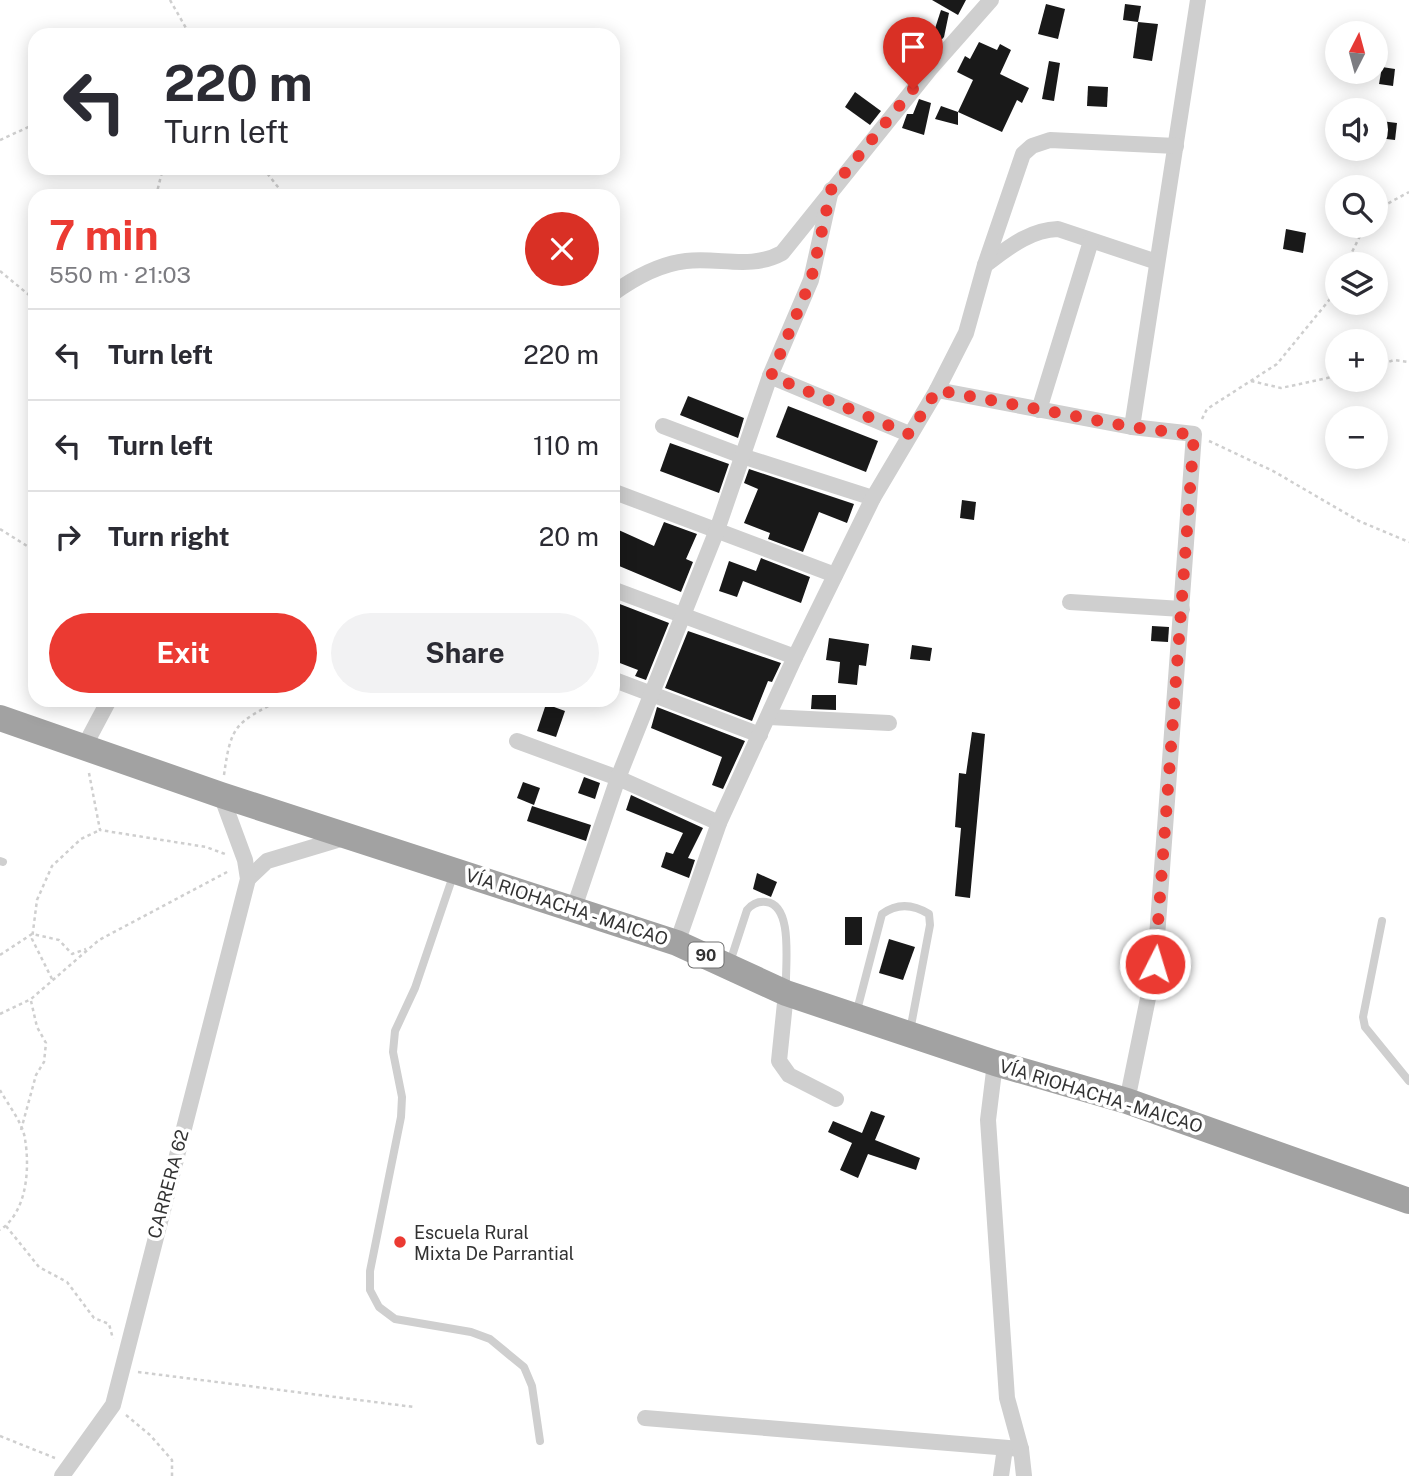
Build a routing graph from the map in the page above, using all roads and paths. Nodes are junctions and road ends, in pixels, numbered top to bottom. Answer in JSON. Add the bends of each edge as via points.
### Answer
{"nodes":[{"id":1,"x":170,"y":0,"type":"edge"},
{"id":2,"x":991,"y":0,"type":"edge"},
{"id":3,"x":1198,"y":0,"type":"edge"},
{"id":4,"x":186,"y":28,"type":"edge"},
{"id":5,"x":28,"y":127,"type":"edge"},
{"id":6,"x":0,"y":140,"type":"edge"},
{"id":7,"x":1176,"y":146,"type":"junction"},
{"id":8,"x":268,"y":175,"type":"edge"},
{"id":9,"x":280,"y":189,"type":"edge"},
{"id":10,"x":831,"y":190,"type":"junction"},
{"id":11,"x":1409,"y":192,"type":"edge"},
{"id":12,"x":1388,"y":204,"type":"edge"},
{"id":13,"x":1091,"y":241,"type":"junction"},
{"id":14,"x":1157,"y":262,"type":"junction"},
{"id":15,"x":985,"y":265,"type":"junction"},
{"id":16,"x":0,"y":271,"type":"edge"},
{"id":17,"x":620,"y":288,"type":"edge"},
{"id":18,"x":28,"y":294,"type":"edge"},
{"id":19,"x":1325,"y":304,"type":"edge"},
{"id":20,"x":1388,"y":362,"type":"edge"},
{"id":21,"x":1409,"y":362,"type":"edge"},
{"id":22,"x":771,"y":376,"type":"junction"},
{"id":23,"x":1325,"y":378,"type":"edge"},
{"id":24,"x":1251,"y":381,"type":"junction"},
{"id":25,"x":937,"y":390,"type":"junction"},
{"id":26,"x":1039,"y":410,"type":"junction"},
{"id":27,"x":663,"y":426,"type":"dead end"},
{"id":28,"x":1132,"y":427,"type":"junction"},
{"id":29,"x":909,"y":434,"type":"junction"},
{"id":30,"x":1194,"y":435,"type":"junction"},
{"id":31,"x":745,"y":457,"type":"junction"},
{"id":32,"x":620,"y":494,"type":"edge"},
{"id":33,"x":873,"y":498,"type":"junction"},
{"id":34,"x":0,"y":529,"type":"edge"},
{"id":35,"x":717,"y":530,"type":"junction"},
{"id":36,"x":1409,"y":542,"type":"edge"},
{"id":37,"x":28,"y":547,"type":"edge"},
{"id":38,"x":835,"y":575,"type":"junction"},
{"id":39,"x":620,"y":592,"type":"edge"},
{"id":40,"x":1070,"y":602,"type":"dead end"},
{"id":41,"x":1182,"y":609,"type":"junction"},
{"id":42,"x":681,"y":616,"type":"junction"},
{"id":43,"x":795,"y":657,"type":"junction"},
{"id":44,"x":620,"y":682,"type":"edge"},
{"id":45,"x":653,"y":692,"type":"junction"},
{"id":46,"x":105,"y":707,"type":"edge"},
{"id":47,"x":266,"y":707,"type":"edge"},
{"id":48,"x":769,"y":717,"type":"junction"},
{"id":49,"x":0,"y":718,"type":"edge"},
{"id":50,"x":889,"y":723,"type":"dead end"},
{"id":51,"x":761,"y":735,"type":"junction"},
{"id":52,"x":517,"y":741,"type":"dead end"},
{"id":53,"x":84,"y":747,"type":"junction"},
{"id":54,"x":618,"y":778,"type":"junction"},
{"id":55,"x":221,"y":795,"type":"junction"},
{"id":56,"x":719,"y":823,"type":"junction"},
{"id":57,"x":100,"y":830,"type":"junction"},
{"id":58,"x":352,"y":836,"type":"junction"},
{"id":59,"x":245,"y":860,"type":"junction"},
{"id":60,"x":455,"y":870,"type":"junction"},
{"id":61,"x":248,"y":879,"type":"junction"},
{"id":62,"x":574,"y":908,"type":"junction"},
{"id":63,"x":1382,"y":921,"type":"dead end"},
{"id":64,"x":32,"y":934,"type":"junction"},
{"id":65,"x":677,"y":943,"type":"junction"},
{"id":66,"x":90,"y":948,"type":"junction"},
{"id":67,"x":0,"y":955,"type":"edge"},
{"id":68,"x":729,"y":965,"type":"junction"},
{"id":69,"x":53,"y":980,"type":"junction"},
{"id":70,"x":786,"y":993,"type":"junction"},
{"id":71,"x":31,"y":999,"type":"junction"},
{"id":72,"x":0,"y":1014,"type":"edge"},
{"id":73,"x":856,"y":1016,"type":"junction"},
{"id":74,"x":910,"y":1034,"type":"junction"},
{"id":75,"x":995,"y":1063,"type":"junction"},
{"id":76,"x":1409,"y":1081,"type":"edge"},
{"id":77,"x":0,"y":1090,"type":"edge"},
{"id":78,"x":836,"y":1099,"type":"dead end"},
{"id":79,"x":1127,"y":1101,"type":"junction"},
{"id":80,"x":21,"y":1130,"type":"junction"},
{"id":81,"x":1409,"y":1200,"type":"edge"},
{"id":82,"x":6,"y":1226,"type":"junction"},
{"id":83,"x":0,"y":1230,"type":"edge"},
{"id":84,"x":120,"y":1370,"type":"junction"},
{"id":85,"x":113,"y":1405,"type":"junction"},
{"id":86,"x":414,"y":1407,"type":"dead end"},
{"id":87,"x":645,"y":1418,"type":"dead end"},
{"id":88,"x":0,"y":1436,"type":"edge"},
{"id":89,"x":540,"y":1441,"type":"dead end"},
{"id":90,"x":1013,"y":1449,"type":"junction"},
{"id":91,"x":64,"y":1473,"type":"edge"},
{"id":92,"x":172,"y":1476,"type":"edge"},
{"id":93,"x":1001,"y":1476,"type":"edge"},
{"id":94,"x":1024,"y":1476,"type":"edge"}],
"edges":[{"from":1,"to":4,"type":"path"},
{"from":2,"to":10,"type":"street"},
{"from":3,"to":7,"type":"street"},
{"from":5,"to":6,"type":"path"},
{"from":7,"to":14,"type":"street"},
{"from":7,"to":15,"type":"street","via":[[1050,140],[1032,146],[1018,164]]},
{"from":8,"to":9,"type":"path"},
{"from":10,"to":17,"type":"street","via":[[782,253],[769,260],[685,261],[635,276]]},
{"from":10,"to":22,"type":"street","via":[[811,280]]},
{"from":11,"to":12,"type":"path"},
{"from":13,"to":14,"type":"street"},
{"from":13,"to":15,"type":"street","via":[[1058,229],[1042,230]]},
{"from":13,"to":26,"type":"street"},
{"from":14,"to":28,"type":"street"},
{"from":15,"to":25,"type":"street","via":[[966,332]]},
{"from":16,"to":18,"type":"path"},
{"from":19,"to":24,"type":"path","via":[[1277,364]]},
{"from":20,"to":21,"type":"path"},
{"from":22,"to":29,"type":"street"},
{"from":22,"to":31,"type":"street"},
{"from":23,"to":24,"type":"path","via":[[1281,387]]},
{"from":24,"to":30,"type":"path","via":[[1207,409]]},
{"from":25,"to":26,"type":"street"},
{"from":25,"to":29,"type":"street"},
{"from":26,"to":28,"type":"street"},
{"from":27,"to":31,"type":"street"},
{"from":28,"to":30,"type":"street"},
{"from":29,"to":33,"type":"street"},
{"from":30,"to":36,"type":"path"},
{"from":30,"to":41,"type":"street"},
{"from":31,"to":33,"type":"street"},
{"from":31,"to":35,"type":"street"},
{"from":32,"to":35,"type":"street"},
{"from":33,"to":38,"type":"street"},
{"from":34,"to":37,"type":"path"},
{"from":35,"to":38,"type":"street"},
{"from":35,"to":42,"type":"street"},
{"from":38,"to":43,"type":"street"},
{"from":39,"to":42,"type":"street"},
{"from":40,"to":41,"type":"street"},
{"from":41,"to":79,"type":"street","via":[[1155,964]]},
{"from":42,"to":43,"type":"street"},
{"from":42,"to":45,"type":"street"},
{"from":43,"to":48,"type":"street"},
{"from":44,"to":45,"type":"street"},
{"from":45,"to":51,"type":"street"},
{"from":45,"to":54,"type":"street"},
{"from":46,"to":53,"type":"street"},
{"from":47,"to":55,"type":"path","via":[[243,719],[233,733]]},
{"from":48,"to":50,"type":"street"},
{"from":48,"to":51,"type":"street"},
{"from":49,"to":53,"type":"highway","name":"VÍA RIOHACHA - MAICAO","number":"90"},
{"from":51,"to":56,"type":"street"},
{"from":52,"to":54,"type":"street"},
{"from":53,"to":55,"type":"highway","name":"VÍA RIOHACHA - MAICAO","number":"90"},
{"from":53,"to":57,"type":"path"},
{"from":54,"to":56,"type":"street"},
{"from":54,"to":62,"type":"street"},
{"from":55,"to":58,"type":"highway","name":"VÍA RIOHACHA - MAICAO","number":"90"},
{"from":55,"to":59,"type":"street","name":"CARRERA 62"},
{"from":56,"to":65,"type":"street"},
{"from":57,"to":59,"type":"path","via":[[206,847]]},
{"from":57,"to":64,"type":"path","via":[[81,839],[52,866],[37,900]]},
{"from":58,"to":60,"type":"highway","name":"VÍA RIOHACHA - MAICAO","number":"90"},
{"from":58,"to":61,"type":"street","via":[[267,861]]},
{"from":59,"to":61,"type":"street","name":"CARRERA 62"},
{"from":59,"to":66,"type":"path"},
{"from":60,"to":62,"type":"highway","name":"VÍA RIOHACHA - MAICAO","number":"90"},
{"from":60,"to":89,"type":"lane","via":[[415,988],[395,1031],[401,1117],[370,1290],[379,1307],[396,1318],[471,1332],[489,1339],[524,1367],[532,1385]]},
{"from":61,"to":84,"type":"street","name":"CARRERA 62"},
{"from":62,"to":65,"type":"highway","name":"VÍA RIOHACHA - MAICAO","number":"90"},
{"from":63,"to":76,"type":"lane","via":[[1363,1017],[1365,1027]]},
{"from":64,"to":66,"type":"path","via":[[59,940],[72,954]]},
{"from":64,"to":67,"type":"path"},
{"from":64,"to":69,"type":"path"},
{"from":65,"to":68,"type":"highway","name":"VÍA RIOHACHA - MAICAO","number":"90"},
{"from":66,"to":69,"type":"path"},
{"from":68,"to":70,"type":"highway","name":"VÍA RIOHACHA - MAICAO","number":"90"},
{"from":68,"to":70,"type":"lane","via":[[747,910],[763,901],[774,904],[785,923]]},
{"from":69,"to":71,"type":"path"},
{"from":70,"to":73,"type":"highway","name":"VÍA RIOHACHA - MAICAO","number":"90"},
{"from":70,"to":78,"type":"street","via":[[779,1062],[789,1075]]},
{"from":71,"to":72,"type":"path"},
{"from":71,"to":80,"type":"path","via":[[46,1043]]},
{"from":73,"to":74,"type":"highway","name":"VÍA RIOHACHA - MAICAO","number":"90"},
{"from":73,"to":74,"type":"lane","via":[[882,914],[893,906],[918,906],[929,914],[930,925]]},
{"from":74,"to":75,"type":"highway","name":"VÍA RIOHACHA - MAICAO","number":"90"},
{"from":75,"to":79,"type":"highway","name":"VÍA RIOHACHA - MAICAO","number":"90"},
{"from":75,"to":90,"type":"street","via":[[988,1120]]},
{"from":77,"to":80,"type":"path"},
{"from":79,"to":81,"type":"highway","name":"VÍA RIOHACHA - MAICAO","number":"90"},
{"from":80,"to":82,"type":"path","via":[[26,1191]]},
{"from":82,"to":83,"type":"path"},
{"from":82,"to":84,"type":"path","via":[[39,1267],[67,1282],[94,1318],[109,1324]]},
{"from":84,"to":85,"type":"street","name":"CARRERA 62"},
{"from":84,"to":86,"type":"path"},
{"from":85,"to":91,"type":"street","name":"CARRERA 62"},
{"from":85,"to":92,"type":"path","via":[[172,1460]]},
{"from":87,"to":90,"type":"street"},
{"from":88,"to":91,"type":"path","via":[[52,1456]]},
{"from":90,"to":93,"type":"street"},
{"from":90,"to":94,"type":"street"}]}
